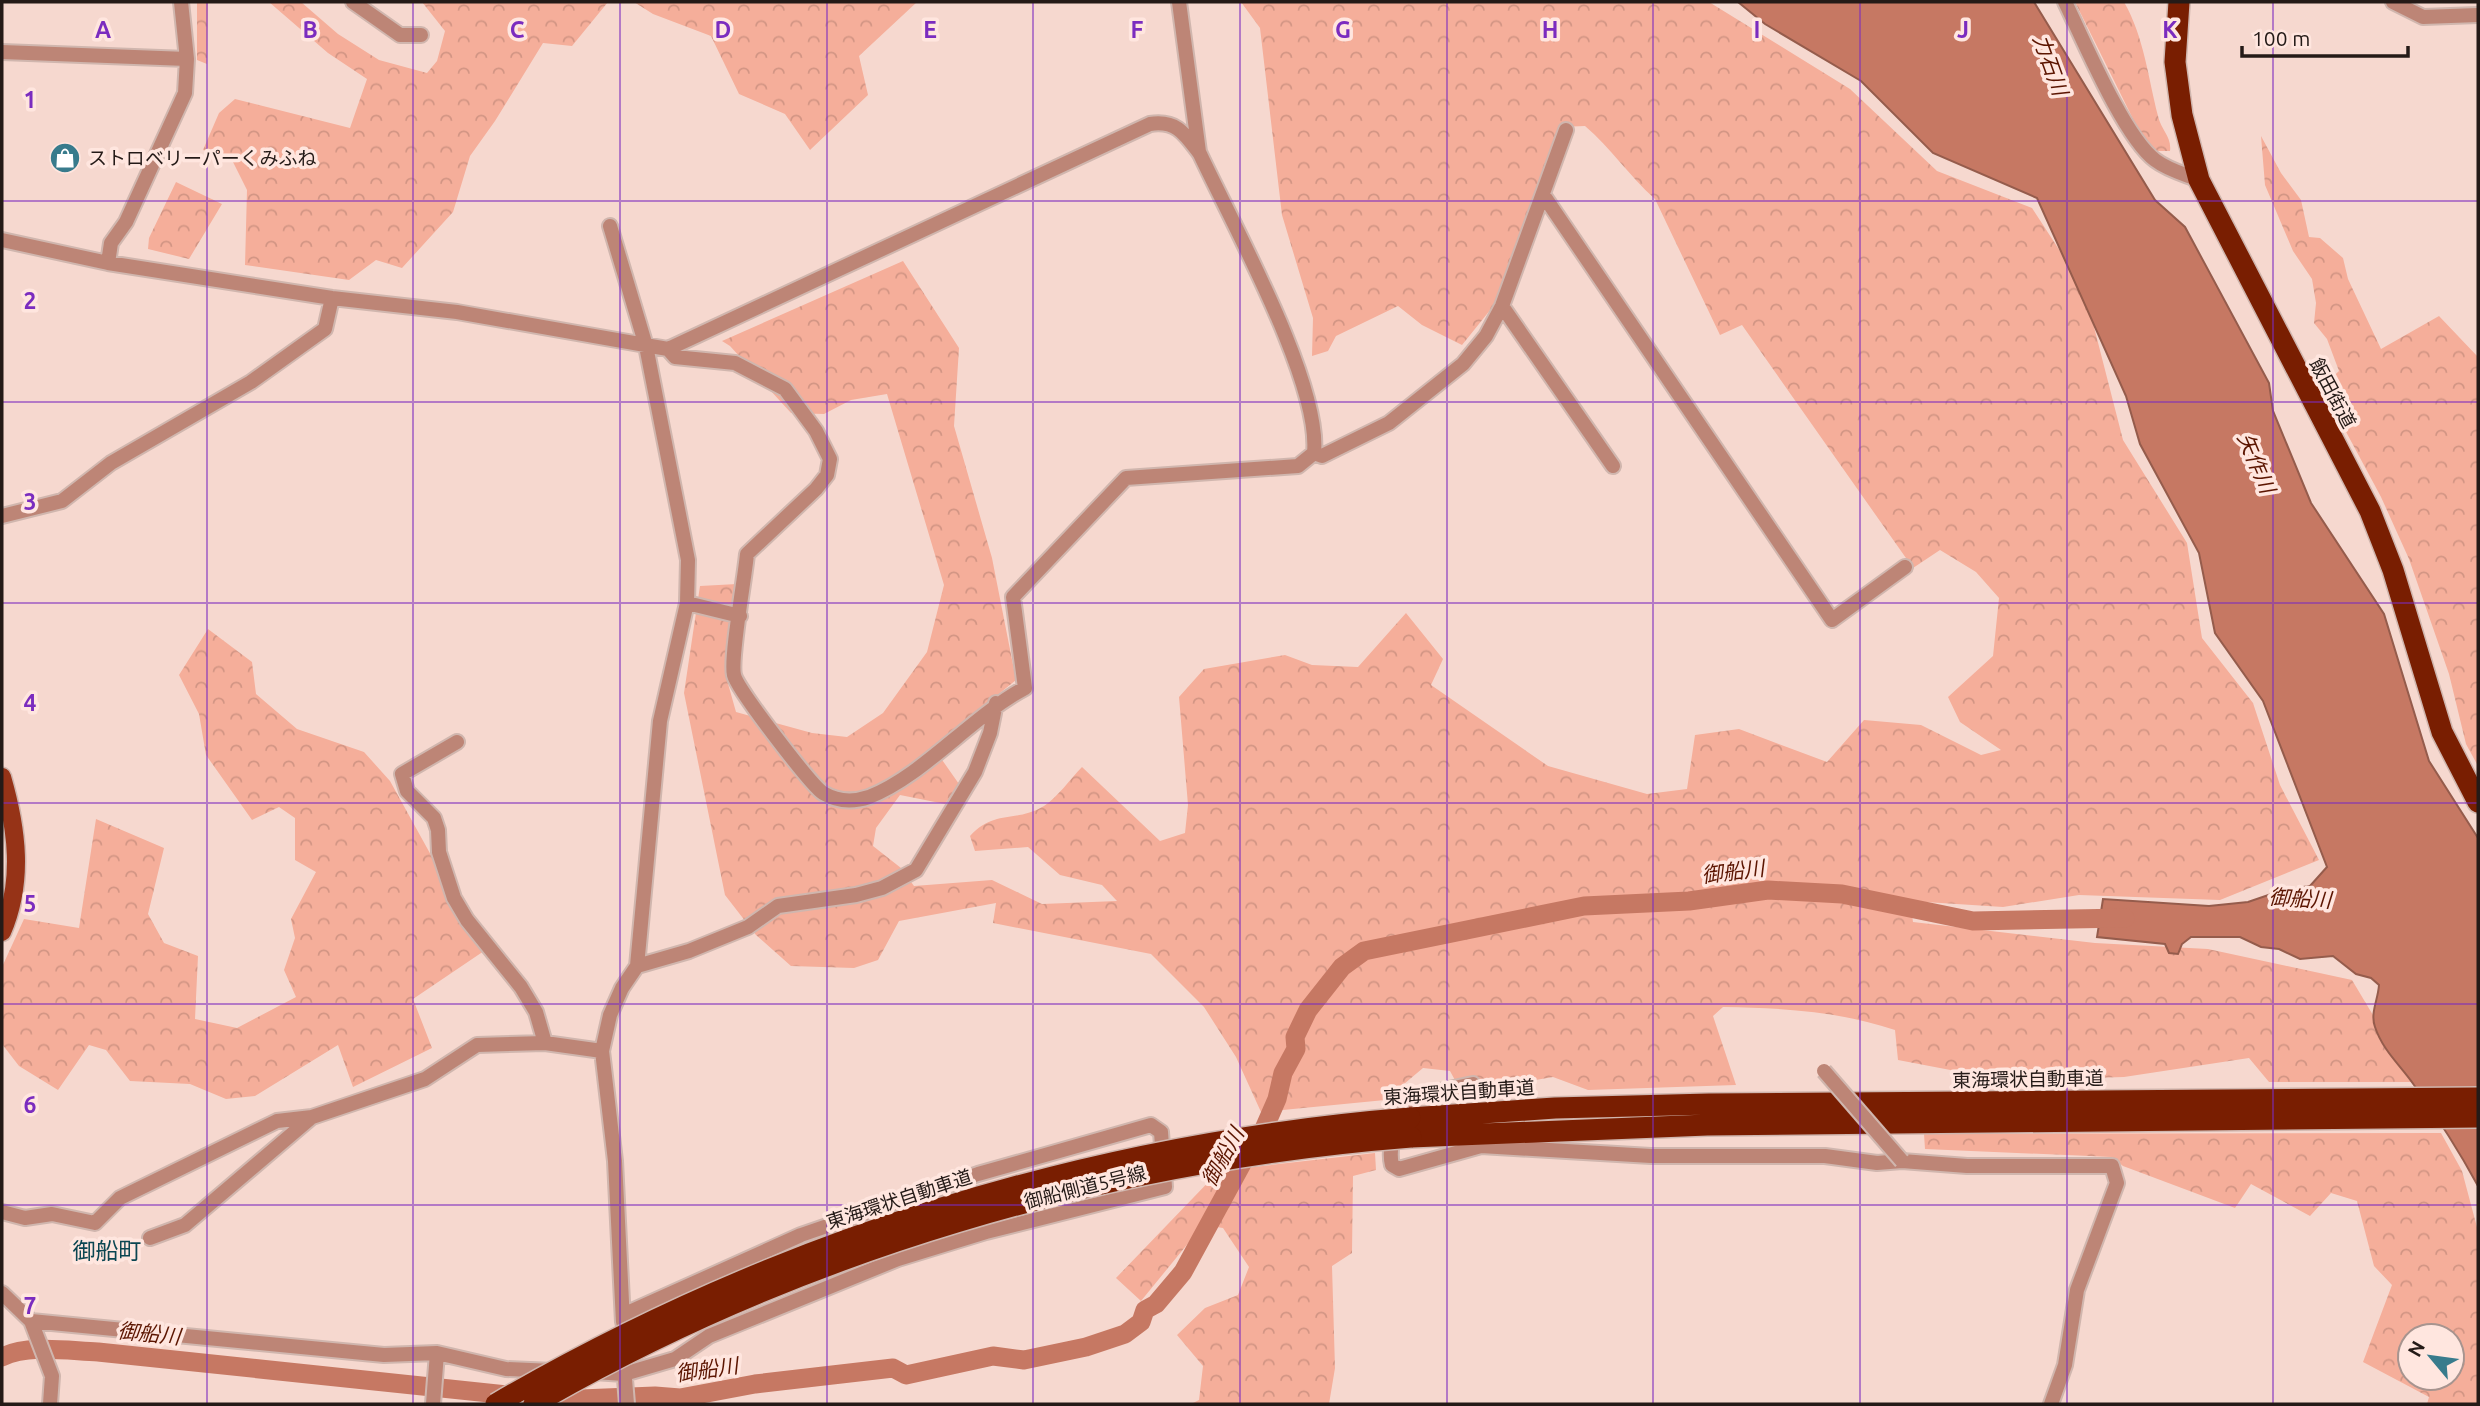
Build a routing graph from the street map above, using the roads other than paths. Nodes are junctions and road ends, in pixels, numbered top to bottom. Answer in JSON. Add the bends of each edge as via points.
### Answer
{"nodes":[{"id":1,"x":181,"y":2,"type":"edge"},
{"id":2,"x":353,"y":2,"type":"edge"},
{"id":3,"x":1179,"y":2,"type":"edge"},
{"id":4,"x":2065,"y":2,"type":"edge"},
{"id":5,"x":2179,"y":2,"type":"edge"},
{"id":6,"x":2392,"y":2,"type":"edge"},
{"id":7,"x":2478,"y":15,"type":"edge"},
{"id":8,"x":421,"y":35,"type":"dead end"},
{"id":9,"x":2,"y":52,"type":"edge"},
{"id":10,"x":187,"y":59,"type":"junction"},
{"id":11,"x":1566,"y":130,"type":"dead end"},
{"id":12,"x":1199,"y":154,"type":"junction"},
{"id":13,"x":2199,"y":180,"type":"junction"},
{"id":14,"x":1544,"y":196,"type":"junction"},
{"id":15,"x":610,"y":226,"type":"dead end"},
{"id":16,"x":2,"y":240,"type":"edge"},
{"id":17,"x":108,"y":263,"type":"junction"},
{"id":18,"x":332,"y":298,"type":"junction"},
{"id":19,"x":1502,"y":306,"type":"junction"},
{"id":20,"x":646,"y":346,"type":"junction"},
{"id":21,"x":668,"y":349,"type":"junction"},
{"id":22,"x":1314,"y":453,"type":"junction"},
{"id":23,"x":1614,"y":466,"type":"dead end"},
{"id":24,"x":2,"y":516,"type":"edge"},
{"id":25,"x":1905,"y":567,"type":"dead end"},
{"id":26,"x":687,"y":603,"type":"junction"},
{"id":27,"x":740,"y":616,"type":"junction"},
{"id":28,"x":996,"y":703,"type":"junction"},
{"id":29,"x":457,"y":742,"type":"dead end"},
{"id":30,"x":2,"y":777,"type":"edge"},
{"id":31,"x":2478,"y":802,"type":"edge"},
{"id":32,"x":2,"y":932,"type":"edge"},
{"id":33,"x":637,"y":966,"type":"junction"},
{"id":34,"x":545,"y":1043,"type":"junction"},
{"id":35,"x":602,"y":1051,"type":"junction"},
{"id":36,"x":1824,"y":1071,"type":"dead end"},
{"id":37,"x":1473,"y":1084,"type":"dead end"},
{"id":38,"x":2478,"y":1098,"type":"edge"},
{"id":39,"x":2220,"y":1110,"type":"junction"},
{"id":40,"x":312,"y":1117,"type":"junction"},
{"id":41,"x":2478,"y":1118,"type":"edge"},
{"id":42,"x":1410,"y":1127,"type":"junction"},
{"id":43,"x":1902,"y":1161,"type":"junction"},
{"id":44,"x":978,"y":1174,"type":"junction"},
{"id":45,"x":2,"y":1212,"type":"edge"},
{"id":46,"x":986,"y":1232,"type":"junction"},
{"id":47,"x":801,"y":1235,"type":"junction"},
{"id":48,"x":150,"y":1238,"type":"dead end"},
{"id":49,"x":2,"y":1293,"type":"edge"},
{"id":50,"x":805,"y":1297,"type":"junction"},
{"id":51,"x":623,"y":1315,"type":"junction"},
{"id":52,"x":31,"y":1321,"type":"junction"},
{"id":53,"x":437,"y":1358,"type":"junction"},
{"id":54,"x":625,"y":1376,"type":"junction"},
{"id":55,"x":50,"y":1404,"type":"edge"},
{"id":56,"x":433,"y":1404,"type":"edge"},
{"id":57,"x":496,"y":1404,"type":"edge"},
{"id":58,"x":534,"y":1404,"type":"edge"},
{"id":59,"x":627,"y":1404,"type":"edge"},
{"id":60,"x":2051,"y":1404,"type":"edge"}],
"edges":[{"from":1,"to":10,"type":"street"},
{"from":2,"to":8,"type":"street","via":[[400,35]]},
{"from":3,"to":12,"type":"street"},
{"from":4,"to":13,"type":"street","via":[[2122,116],[2148,154],[2167,168]]},
{"from":5,"to":13,"type":"highway","name":"飯田街道","via":[[2175,62],[2182,115]]},
{"from":6,"to":7,"type":"street","via":[[2423,17]]},
{"from":9,"to":10,"type":"street"},
{"from":10,"to":17,"type":"street","via":[[185,93],[126,222],[111,243]]},
{"from":11,"to":14,"type":"street"},
{"from":12,"to":21,"type":"street","via":[[1175,125],[1150,124]]},
{"from":12,"to":22,"type":"street","via":[[1293,354],[1316,434]]},
{"from":13,"to":31,"type":"highway","name":"飯田街道","via":[[2370,511],[2393,570],[2442,732]]},
{"from":14,"to":19,"type":"street"},
{"from":14,"to":25,"type":"street","via":[[1832,620]]},
{"from":15,"to":20,"type":"street"},
{"from":16,"to":17,"type":"street"},
{"from":17,"to":18,"type":"street"},
{"from":18,"to":20,"type":"street","via":[[457,312]]},
{"from":18,"to":24,"type":"street","via":[[326,329],[251,382],[111,463],[62,501]]},
{"from":19,"to":22,"type":"street","via":[[1463,364],[1389,424],[1322,456]]},
{"from":19,"to":23,"type":"street"},
{"from":20,"to":21,"type":"street"},
{"from":20,"to":26,"type":"street","via":[[688,560]]},
{"from":21,"to":27,"type":"street","via":[[675,357],[735,363],[785,389],[830,459],[827,475],[816,489],[747,554]]},
{"from":22,"to":28,"type":"street","via":[[1298,466],[1126,478],[1013,597],[1025,688]]},
{"from":26,"to":27,"type":"street"},
{"from":26,"to":33,"type":"street","via":[[660,721]]},
{"from":27,"to":28,"type":"street","via":[[733,674],[746,699],[823,793],[851,802],[872,796],[914,770]]},
{"from":28,"to":33,"type":"street","via":[[975,772],[916,870],[882,888],[856,895],[778,906],[748,927]]},
{"from":29,"to":34,"type":"street","via":[[402,774],[407,790],[434,818],[454,898],[521,987],[536,1012]]},
{"from":30,"to":32,"type":"main road","via":[[16,837],[16,878]]},
{"from":33,"to":35,"type":"street","via":[[610,1015]]},
{"from":34,"to":35,"type":"street"},
{"from":34,"to":40,"type":"street","via":[[477,1045],[425,1079]]},
{"from":35,"to":51,"type":"street","via":[[615,1161]]},
{"from":36,"to":43,"type":"street","bridge":true},
{"from":37,"to":43,"type":"street","via":[[1411,1097],[1389,1153],[1392,1165],[1399,1169],[1481,1146],[1651,1156]]},
{"from":38,"to":39,"type":"highway","name":"東海環状自動車道"},
{"from":39,"to":41,"type":"highway","name":"東海環状自動車道"},
{"from":39,"to":42,"type":"highway","name":"東海環状自動車道","via":[[1707,1125]]},
{"from":40,"to":45,"type":"street","via":[[277,1121],[120,1198],[94,1223],[52,1214],[25,1218]]},
{"from":40,"to":48,"type":"street","via":[[186,1225]]},
{"from":42,"to":57,"type":"highway","name":"東海環状自動車道","bridge":true,"via":[[1279,1132],[1168,1150],[940,1208],[841,1241],[703,1297],[576,1357]]},
{"from":42,"to":58,"type":"highway","name":"東海環状自動車道","bridge":true,"via":[[1183,1166],[970,1219],[849,1259],[735,1304],[625,1354]]},
{"from":43,"to":60,"type":"street","via":[[2112,1166],[2117,1183],[2077,1290],[2065,1365]]},
{"from":44,"to":46,"type":"street"},
{"from":44,"to":46,"type":"street","name":"御船側道5号線","via":[[1151,1125],[1161,1132],[1166,1187]]},
{"from":44,"to":47,"type":"street","name":"御船側道5号線"},
{"from":46,"to":50,"type":"street","name":"御船側道5号線","via":[[898,1259]]},
{"from":47,"to":50,"type":"street"},
{"from":47,"to":51,"type":"street","name":"御船側道5号線"},
{"from":49,"to":52,"type":"street"},
{"from":50,"to":54,"type":"street","name":"御船側道5号線","via":[[709,1336],[675,1359]]},
{"from":51,"to":54,"type":"street"},
{"from":52,"to":53,"type":"street","name":"御船側道5号線"},
{"from":52,"to":55,"type":"street","via":[[50,1370]]},
{"from":53,"to":54,"type":"street","name":"御船側道5号線","via":[[506,1369]]},
{"from":53,"to":56,"type":"street"},
{"from":54,"to":59,"type":"street"}]}
